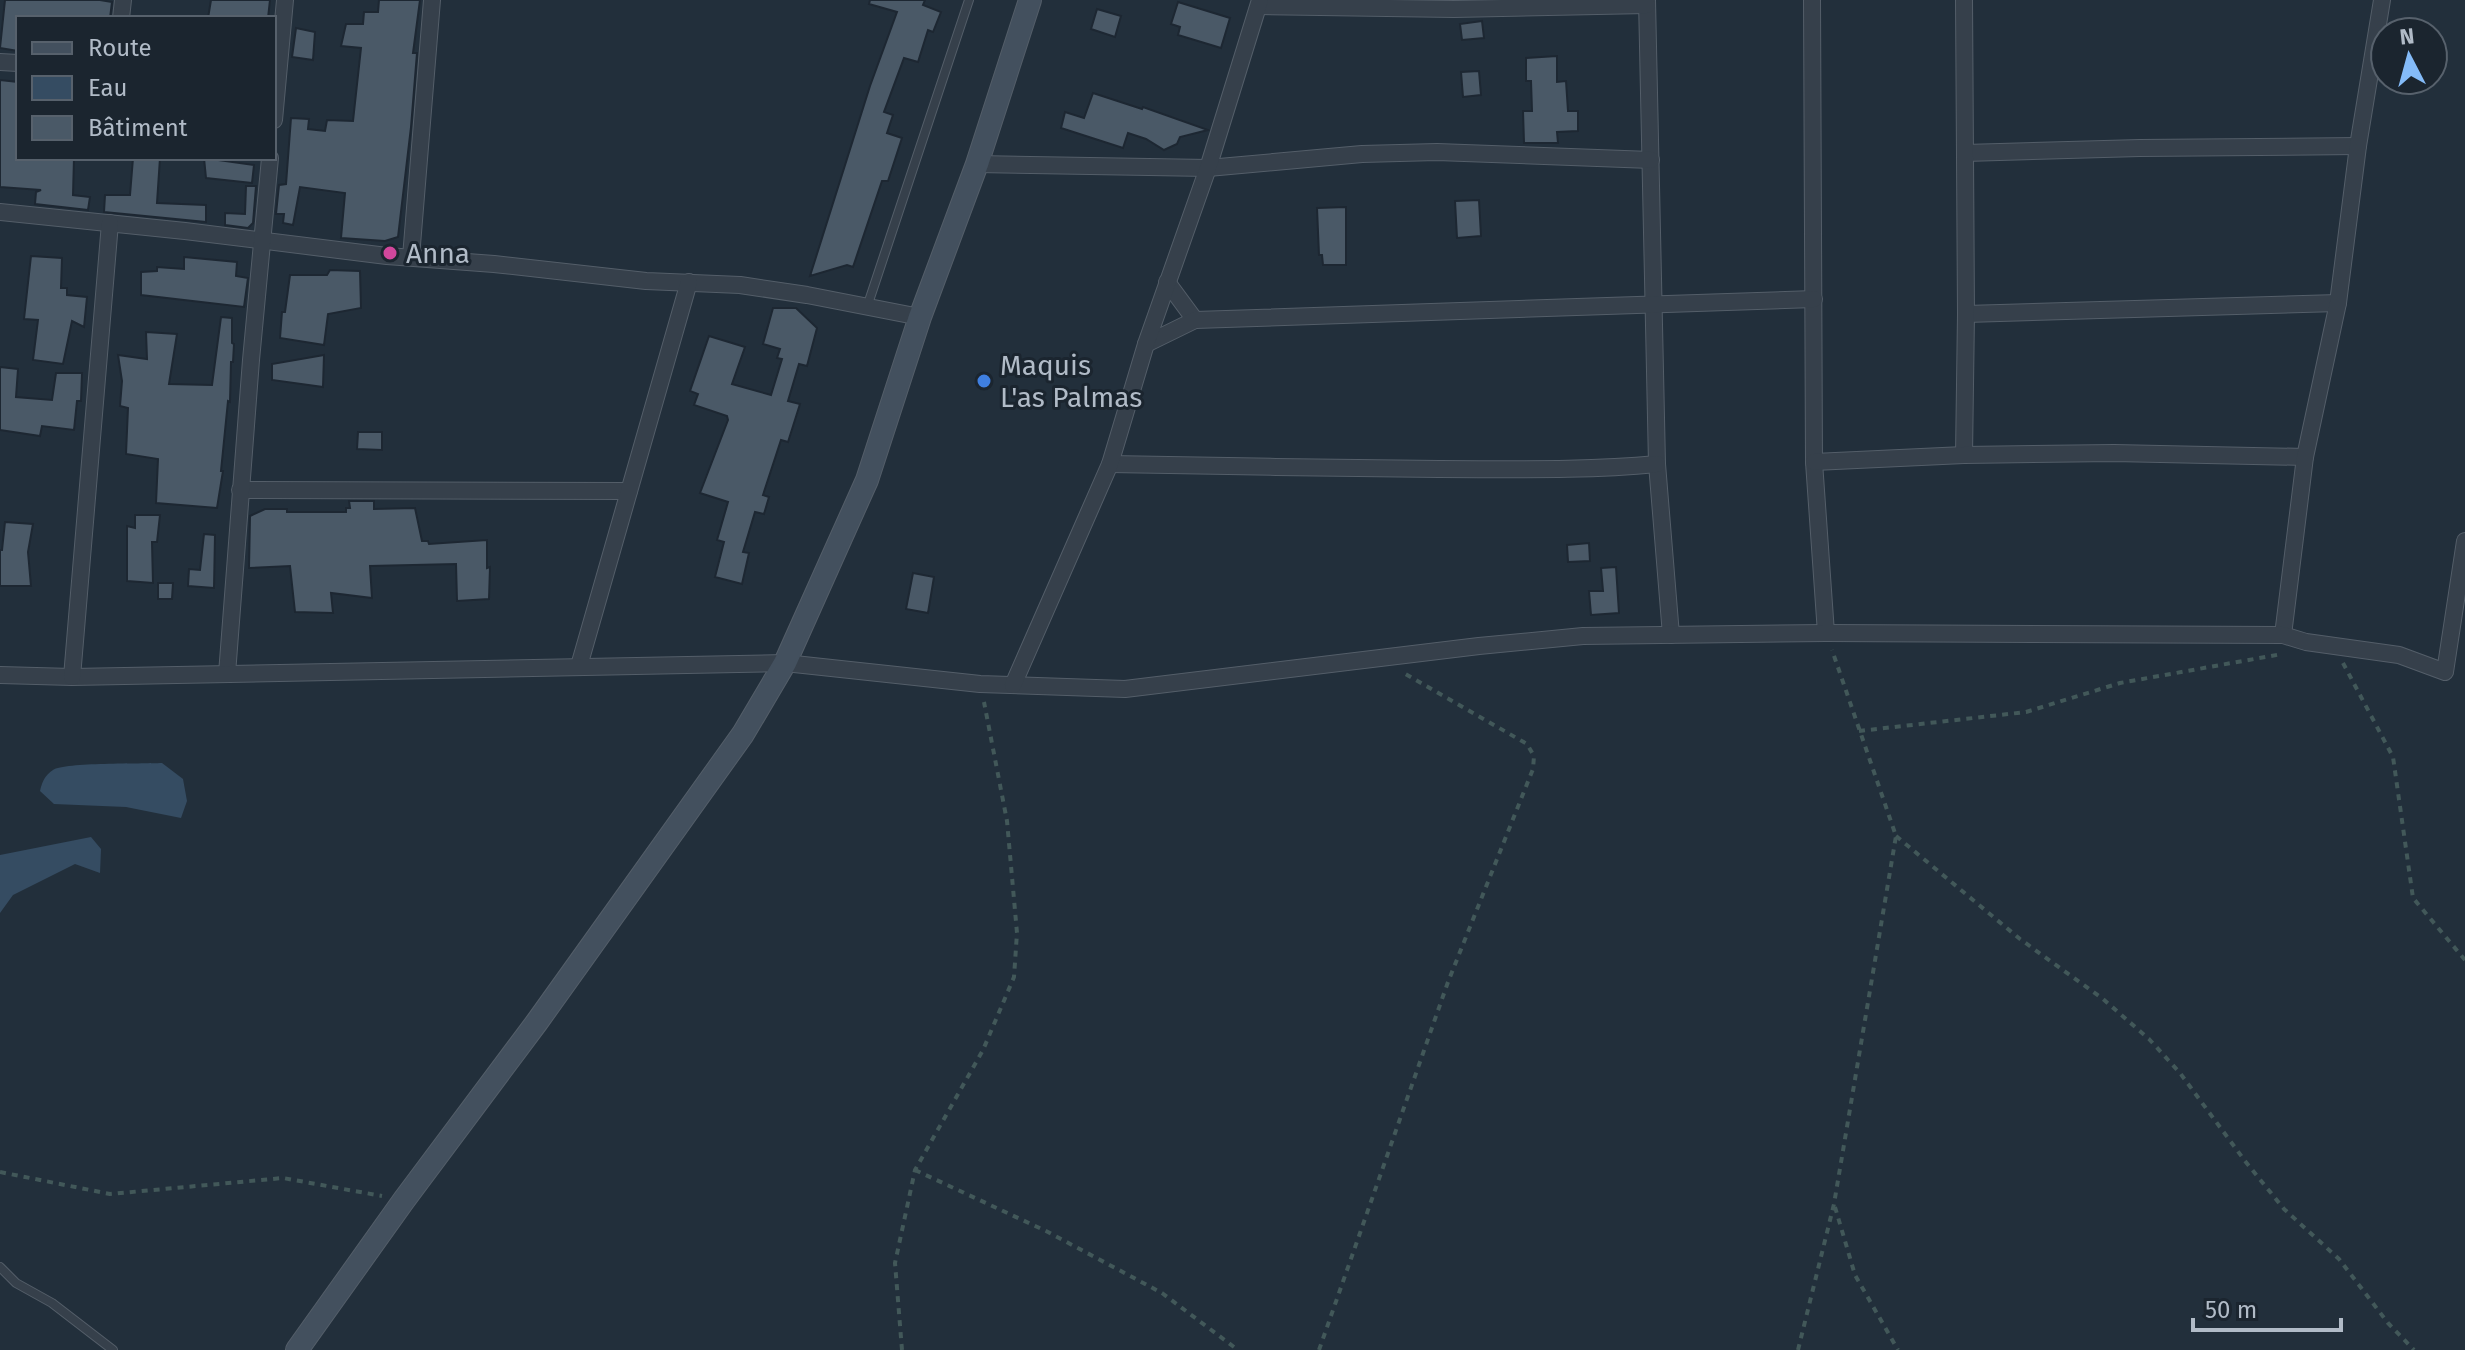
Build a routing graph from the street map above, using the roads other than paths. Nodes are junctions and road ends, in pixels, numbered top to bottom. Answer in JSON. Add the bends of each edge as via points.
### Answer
{"nodes":[{"id":1,"x":285,"y":0,"type":"edge"},
{"id":2,"x":432,"y":0,"type":"edge"},
{"id":3,"x":969,"y":0,"type":"edge"},
{"id":4,"x":1030,"y":0,"type":"edge"},
{"id":5,"x":1812,"y":0,"type":"edge"},
{"id":6,"x":1964,"y":0,"type":"edge"},
{"id":7,"x":2382,"y":0,"type":"edge"},
{"id":8,"x":1647,"y":2,"type":"edge"},
{"id":9,"x":1260,"y":3,"type":"edge"},
{"id":10,"x":276,"y":84,"type":"edge"},
{"id":11,"x":2358,"y":146,"type":"junction"},
{"id":12,"x":1965,"y":153,"type":"junction"},
{"id":13,"x":270,"y":160,"type":"edge"},
{"id":14,"x":1651,"y":160,"type":"junction"},
{"id":15,"x":977,"y":164,"type":"junction"},
{"id":16,"x":1208,"y":168,"type":"junction"},
{"id":17,"x":0,"y":212,"type":"edge"},
{"id":18,"x":110,"y":223,"type":"junction"},
{"id":19,"x":262,"y":241,"type":"junction"},
{"id":20,"x":411,"y":257,"type":"junction"},
{"id":21,"x":689,"y":282,"type":"junction"},
{"id":22,"x":1167,"y":282,"type":"junction"},
{"id":23,"x":1814,"y":299,"type":"junction"},
{"id":24,"x":2338,"y":303,"type":"junction"},
{"id":25,"x":1654,"y":306,"type":"junction"},
{"id":26,"x":867,"y":308,"type":"junction"},
{"id":27,"x":1966,"y":314,"type":"junction"},
{"id":28,"x":920,"y":317,"type":"junction"},
{"id":29,"x":1195,"y":320,"type":"junction"},
{"id":30,"x":1146,"y":344,"type":"junction"},
{"id":31,"x":1964,"y":455,"type":"junction"},
{"id":32,"x":2305,"y":457,"type":"junction"},
{"id":33,"x":1814,"y":462,"type":"junction"},
{"id":34,"x":1110,"y":464,"type":"junction"},
{"id":35,"x":1657,"y":464,"type":"junction"},
{"id":36,"x":240,"y":490,"type":"junction"},
{"id":37,"x":629,"y":491,"type":"junction"},
{"id":38,"x":2465,"y":541,"type":"edge"},
{"id":39,"x":1826,"y":633,"type":"junction"},
{"id":40,"x":1671,"y":635,"type":"junction"},
{"id":41,"x":2283,"y":635,"type":"junction"},
{"id":42,"x":785,"y":663,"type":"junction"},
{"id":43,"x":579,"y":666,"type":"junction"},
{"id":44,"x":227,"y":674,"type":"junction"},
{"id":45,"x":0,"y":675,"type":"edge"},
{"id":46,"x":72,"y":677,"type":"junction"},
{"id":47,"x":1013,"y":685,"type":"junction"},
{"id":48,"x":0,"y":1267,"type":"edge"},
{"id":49,"x":113,"y":1350,"type":"edge"},
{"id":50,"x":297,"y":1350,"type":"edge"}],
"edges":[{"from":1,"to":10,"type":"street"},
{"from":2,"to":20,"type":"street"},
{"from":3,"to":26,"type":"lane"},
{"from":4,"to":15,"type":"street"},
{"from":5,"to":23,"type":"street"},
{"from":6,"to":12,"type":"street"},
{"from":7,"to":11,"type":"street"},
{"from":8,"to":9,"type":"street","via":[[1454,9]]},
{"from":8,"to":14,"type":"street"},
{"from":9,"to":16,"type":"street"},
{"from":11,"to":12,"type":"street"},
{"from":11,"to":24,"type":"street"},
{"from":12,"to":27,"type":"street"},
{"from":13,"to":19,"type":"street"},
{"from":14,"to":16,"type":"street","via":[[1437,152]]},
{"from":14,"to":25,"type":"street"},
{"from":15,"to":16,"type":"street"},
{"from":15,"to":28,"type":"street"},
{"from":16,"to":22,"type":"street"},
{"from":17,"to":18,"type":"street"},
{"from":18,"to":19,"type":"street"},
{"from":18,"to":46,"type":"street"},
{"from":19,"to":20,"type":"street"},
{"from":19,"to":36,"type":"street"},
{"from":20,"to":21,"type":"street"},
{"from":21,"to":26,"type":"street","via":[[740,285]]},
{"from":21,"to":37,"type":"street"},
{"from":22,"to":29,"type":"street"},
{"from":22,"to":30,"type":"street"},
{"from":23,"to":25,"type":"street"},
{"from":23,"to":33,"type":"street"},
{"from":24,"to":27,"type":"street"},
{"from":24,"to":32,"type":"street"},
{"from":25,"to":29,"type":"street"},
{"from":25,"to":35,"type":"street"},
{"from":26,"to":28,"type":"street"},
{"from":27,"to":31,"type":"street"},
{"from":28,"to":42,"type":"street","via":[[867,480]]},
{"from":29,"to":30,"type":"street"},
{"from":30,"to":34,"type":"street"},
{"from":31,"to":32,"type":"street"},
{"from":31,"to":33,"type":"street"},
{"from":32,"to":41,"type":"street"},
{"from":33,"to":39,"type":"street"},
{"from":34,"to":35,"type":"street","via":[[1517,470]]},
{"from":34,"to":47,"type":"street"},
{"from":35,"to":40,"type":"street"},
{"from":36,"to":37,"type":"street"},
{"from":36,"to":44,"type":"street"},
{"from":37,"to":43,"type":"street"},
{"from":38,"to":41,"type":"street","via":[[2445,672],[2399,655]]},
{"from":39,"to":40,"type":"street"},
{"from":39,"to":41,"type":"street"},
{"from":40,"to":47,"type":"street","via":[[1583,636],[1479,646],[1125,689]]},
{"from":42,"to":43,"type":"street"},
{"from":42,"to":47,"type":"street"},
{"from":42,"to":50,"type":"street","via":[[743,734]]},
{"from":43,"to":44,"type":"street"},
{"from":44,"to":46,"type":"street"},
{"from":45,"to":46,"type":"street"},
{"from":48,"to":49,"type":"lane"}]}
